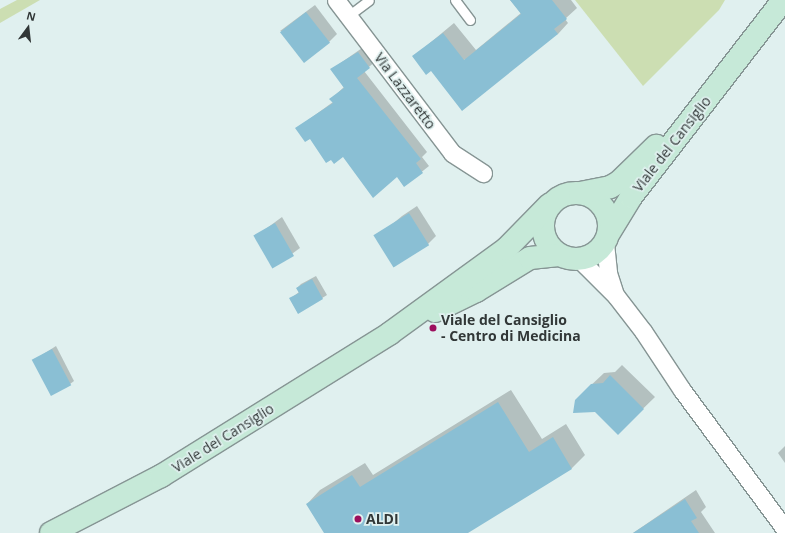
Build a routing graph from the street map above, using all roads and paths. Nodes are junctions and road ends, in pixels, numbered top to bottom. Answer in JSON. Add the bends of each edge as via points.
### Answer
{"nodes":[{"id":1,"x":336,"y":0,"type":"edge"},
{"id":2,"x":369,"y":0,"type":"edge"},
{"id":3,"x":455,"y":0,"type":"edge"},
{"id":4,"x":784,"y":0,"type":"edge"},
{"id":5,"x":348,"y":16,"type":"junction"},
{"id":6,"x":470,"y":20,"type":"dead end"},
{"id":7,"x":739,"y":58,"type":"junction"},
{"id":8,"x":483,"y":173,"type":"dead end"},
{"id":9,"x":580,"y":193,"type":"junction"},
{"id":10,"x":549,"y":205,"type":"junction"},
{"id":11,"x":607,"y":238,"type":"junction"},
{"id":12,"x":569,"y":257,"type":"junction"},
{"id":13,"x":616,"y":296,"type":"junction"},
{"id":14,"x":389,"y":334,"type":"junction"},
{"id":15,"x":785,"y":529,"type":"edge"},
{"id":16,"x":51,"y":533,"type":"edge"}],
"edges":[{"from":1,"to":5,"type":"street","name":"Via Lazzaretto"},
{"from":2,"to":5,"type":"lane"},
{"from":3,"to":6,"type":"lane"},
{"from":4,"to":7,"type":"main road","name":"Viale del Cansiglio"},
{"from":5,"to":8,"type":"street","name":"Via Lazzaretto","via":[[452,153]]},
{"from":7,"to":9,"type":"main road","name":"Viale del Cansiglio","via":[[626,176],[610,186]]},
{"from":7,"to":11,"type":"main road","name":"Viale del Cansiglio","via":[[632,197]]},
{"from":9,"to":10,"type":"main road","via":[[568,193]]},
{"from":9,"to":11,"type":"main road","via":[[591,196],[607,212]]},
{"from":10,"to":12,"type":"main road","via":[[542,227],[544,239]]},
{"from":10,"to":14,"type":"main road","name":"Viale del Cansiglio","via":[[506,249]]},
{"from":11,"to":12,"type":"main road","via":[[599,251]]},
{"from":11,"to":13,"type":"street","via":[[608,273]]},
{"from":12,"to":13,"type":"street"},
{"from":12,"to":14,"type":"main road","name":"Viale del Cansiglio","via":[[530,258],[476,291]]},
{"from":13,"to":15,"type":"street","via":[[644,331],[682,390]]},
{"from":14,"to":16,"type":"main road","name":"Viale del Cansiglio","via":[[161,476]]}]}
